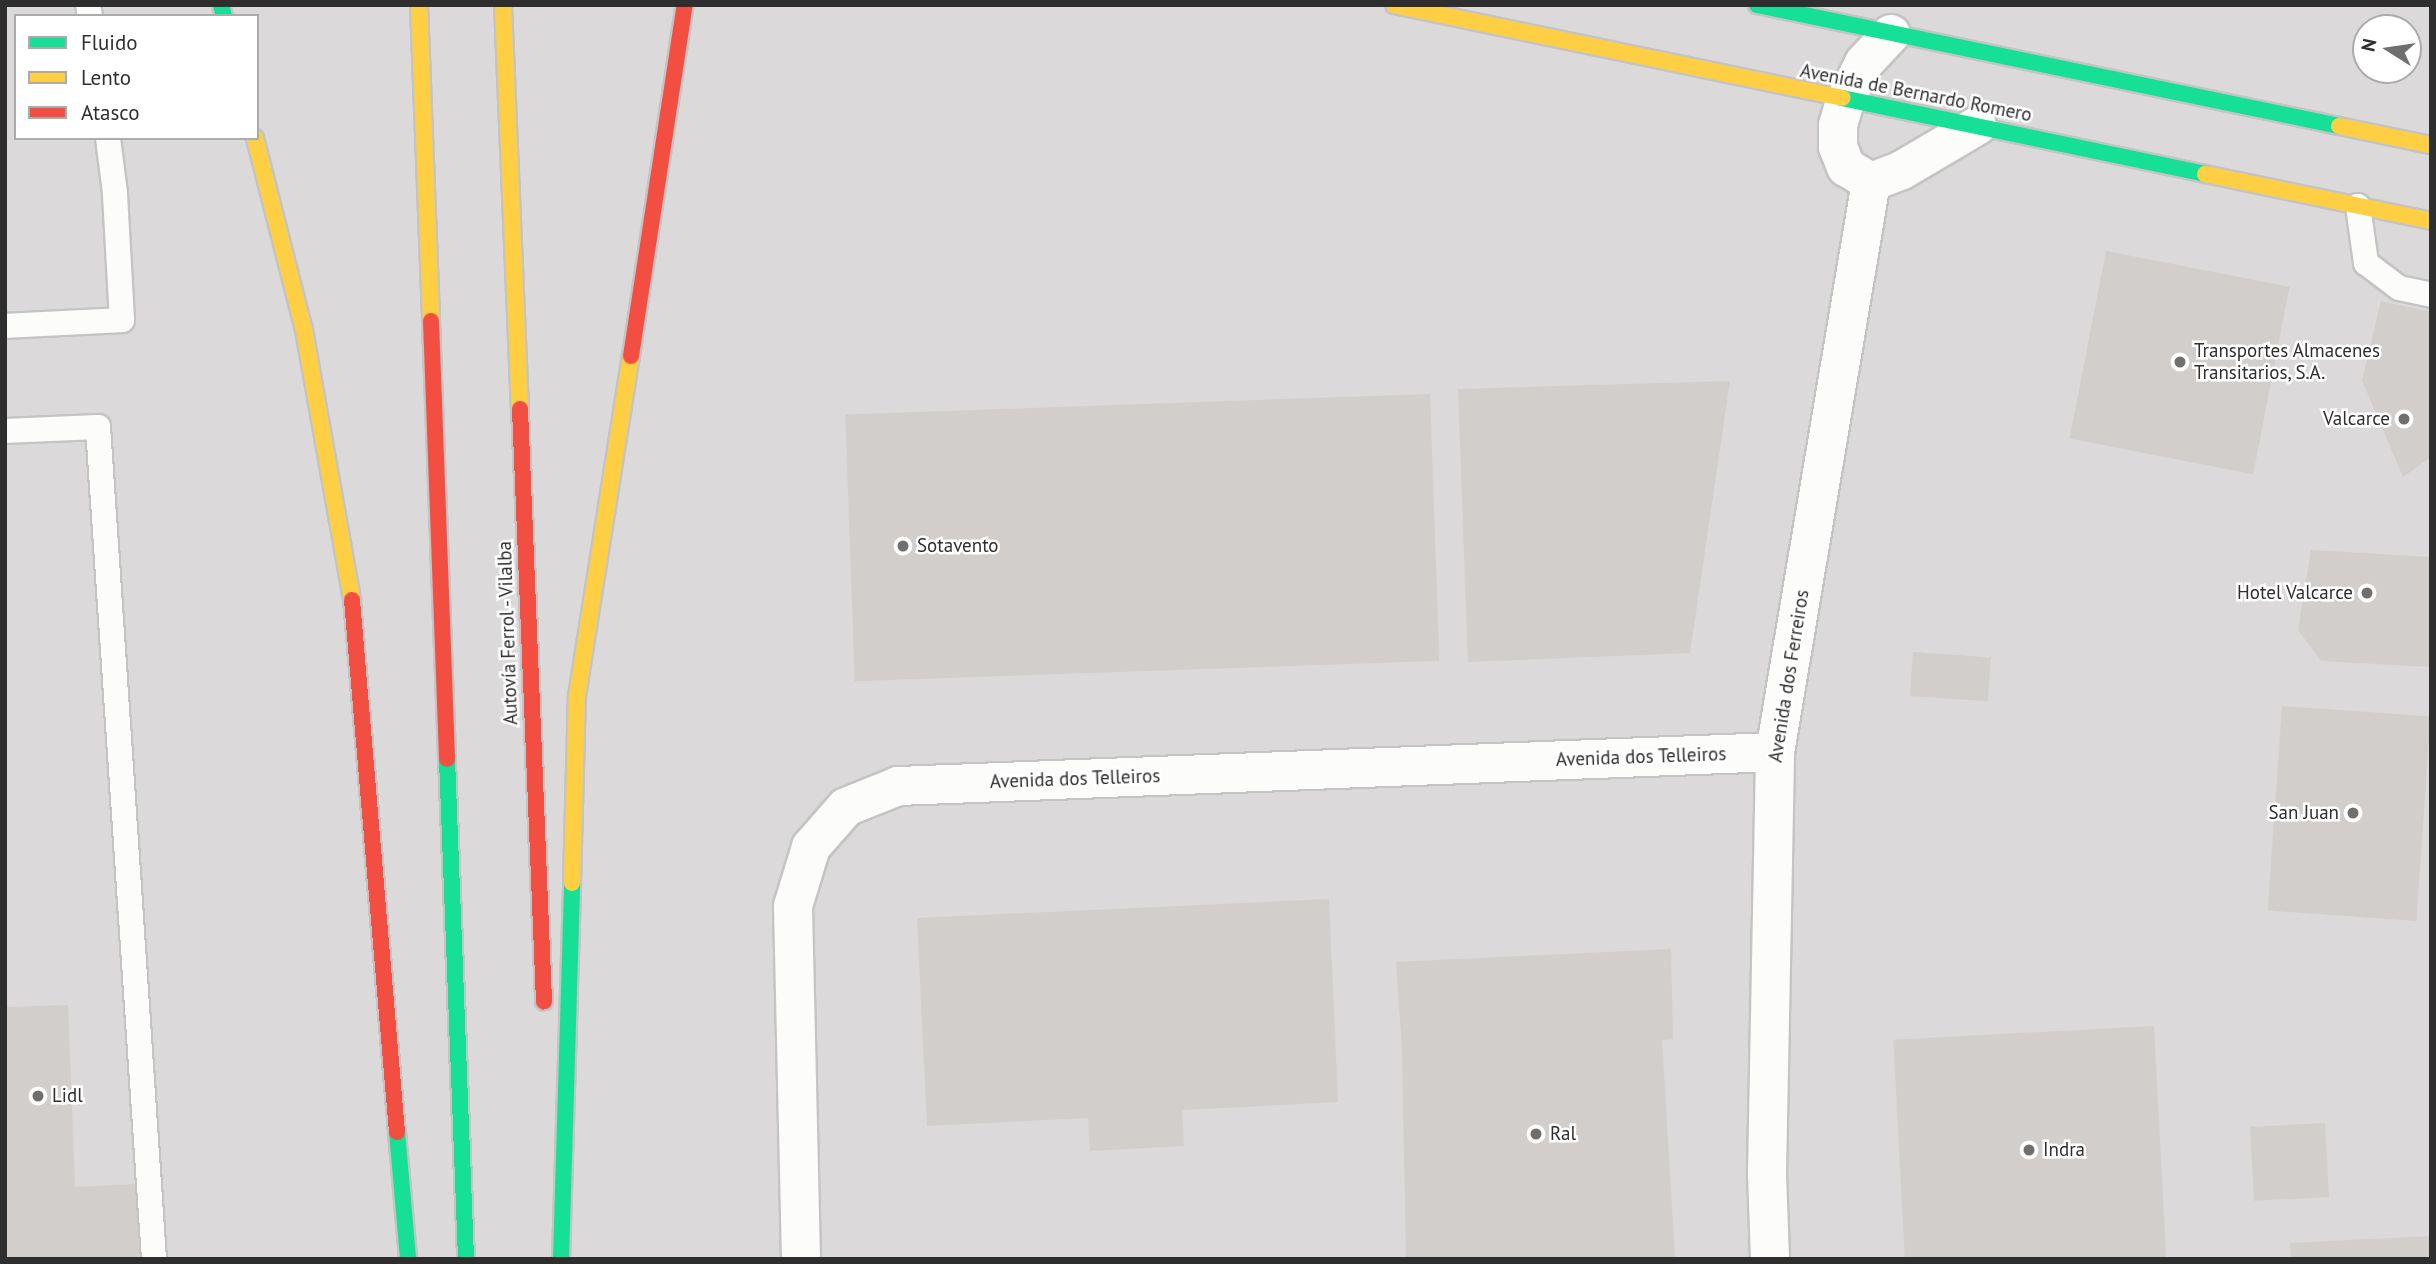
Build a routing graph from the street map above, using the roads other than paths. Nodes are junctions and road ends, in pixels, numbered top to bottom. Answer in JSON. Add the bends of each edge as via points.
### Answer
{"nodes":[{"id":1,"x":419,"y":5,"type":"edge"},
{"id":2,"x":503,"y":5,"type":"edge"},
{"id":3,"x":685,"y":5,"type":"edge"},
{"id":4,"x":1394,"y":5,"type":"edge"},
{"id":5,"x":1757,"y":5,"type":"edge"},
{"id":6,"x":1891,"y":34,"type":"junction"},
{"id":7,"x":695,"y":38,"type":"dead end"},
{"id":8,"x":677,"y":72,"type":"junction"},
{"id":9,"x":1845,"y":101,"type":"junction"},
{"id":10,"x":1977,"y":126,"type":"junction"},
{"id":11,"x":107,"y":140,"type":"edge"},
{"id":12,"x":256,"y":140,"type":"edge"},
{"id":13,"x":2431,"y":145,"type":"edge"},
{"id":14,"x":1871,"y":182,"type":"junction"},
{"id":15,"x":2358,"y":206,"type":"junction"},
{"id":16,"x":2431,"y":221,"type":"edge"},
{"id":17,"x":2431,"y":295,"type":"edge"},
{"id":18,"x":5,"y":326,"type":"edge"},
{"id":19,"x":5,"y":431,"type":"edge"},
{"id":20,"x":1775,"y":752,"type":"junction"},
{"id":21,"x":544,"y":1021,"type":"dead end"},
{"id":22,"x":549,"y":1105,"type":"dead end"},
{"id":23,"x":154,"y":1259,"type":"edge"},
{"id":24,"x":408,"y":1259,"type":"edge"},
{"id":25,"x":466,"y":1259,"type":"edge"},
{"id":26,"x":559,"y":1259,"type":"edge"},
{"id":27,"x":802,"y":1259,"type":"edge"},
{"id":28,"x":1770,"y":1259,"type":"edge"}],
"edges":[{"from":1,"to":25,"type":"highway"},
{"from":2,"to":21,"type":"highway","name":"Autovía Ferrol - Vilalba"},
{"from":3,"to":8,"type":"highway"},
{"from":4,"to":9,"type":"highway","name":"Avenida de Bernardo Romero"},
{"from":5,"to":6,"type":"highway"},
{"from":6,"to":9,"type":"street","via":[[1864,63]]},
{"from":6,"to":13,"type":"highway"},
{"from":7,"to":8,"type":"highway"},
{"from":8,"to":26,"type":"highway","via":[[577,696]]},
{"from":9,"to":10,"type":"highway","name":"Avenida de Bernardo Romero"},
{"from":9,"to":14,"type":"street","via":[[1838,147],[1846,167]]},
{"from":10,"to":14,"type":"street","via":[[1940,150]]},
{"from":10,"to":15,"type":"highway","name":"Avenida de Bernardo Romero"},
{"from":11,"to":18,"type":"lane","via":[[116,193],[122,320]]},
{"from":12,"to":24,"type":"highway","via":[[304,330],[351,584]]},
{"from":14,"to":20,"type":"street","name":"Avenida dos Ferreiros"},
{"from":15,"to":16,"type":"highway","name":"Avenida de Bernardo Romero"},
{"from":15,"to":17,"type":"lane","via":[[2366,263],[2399,288]]},
{"from":19,"to":23,"type":"lane","via":[[98,427]]},
{"from":20,"to":27,"type":"street","name":"Avenida dos Telleiros","via":[[898,786],[846,807],[811,847],[793,906]]},
{"from":20,"to":28,"type":"street","name":"Avenida dos Ferreiros","via":[[1767,1173]]},
{"from":22,"to":26,"type":"highway"}]}
